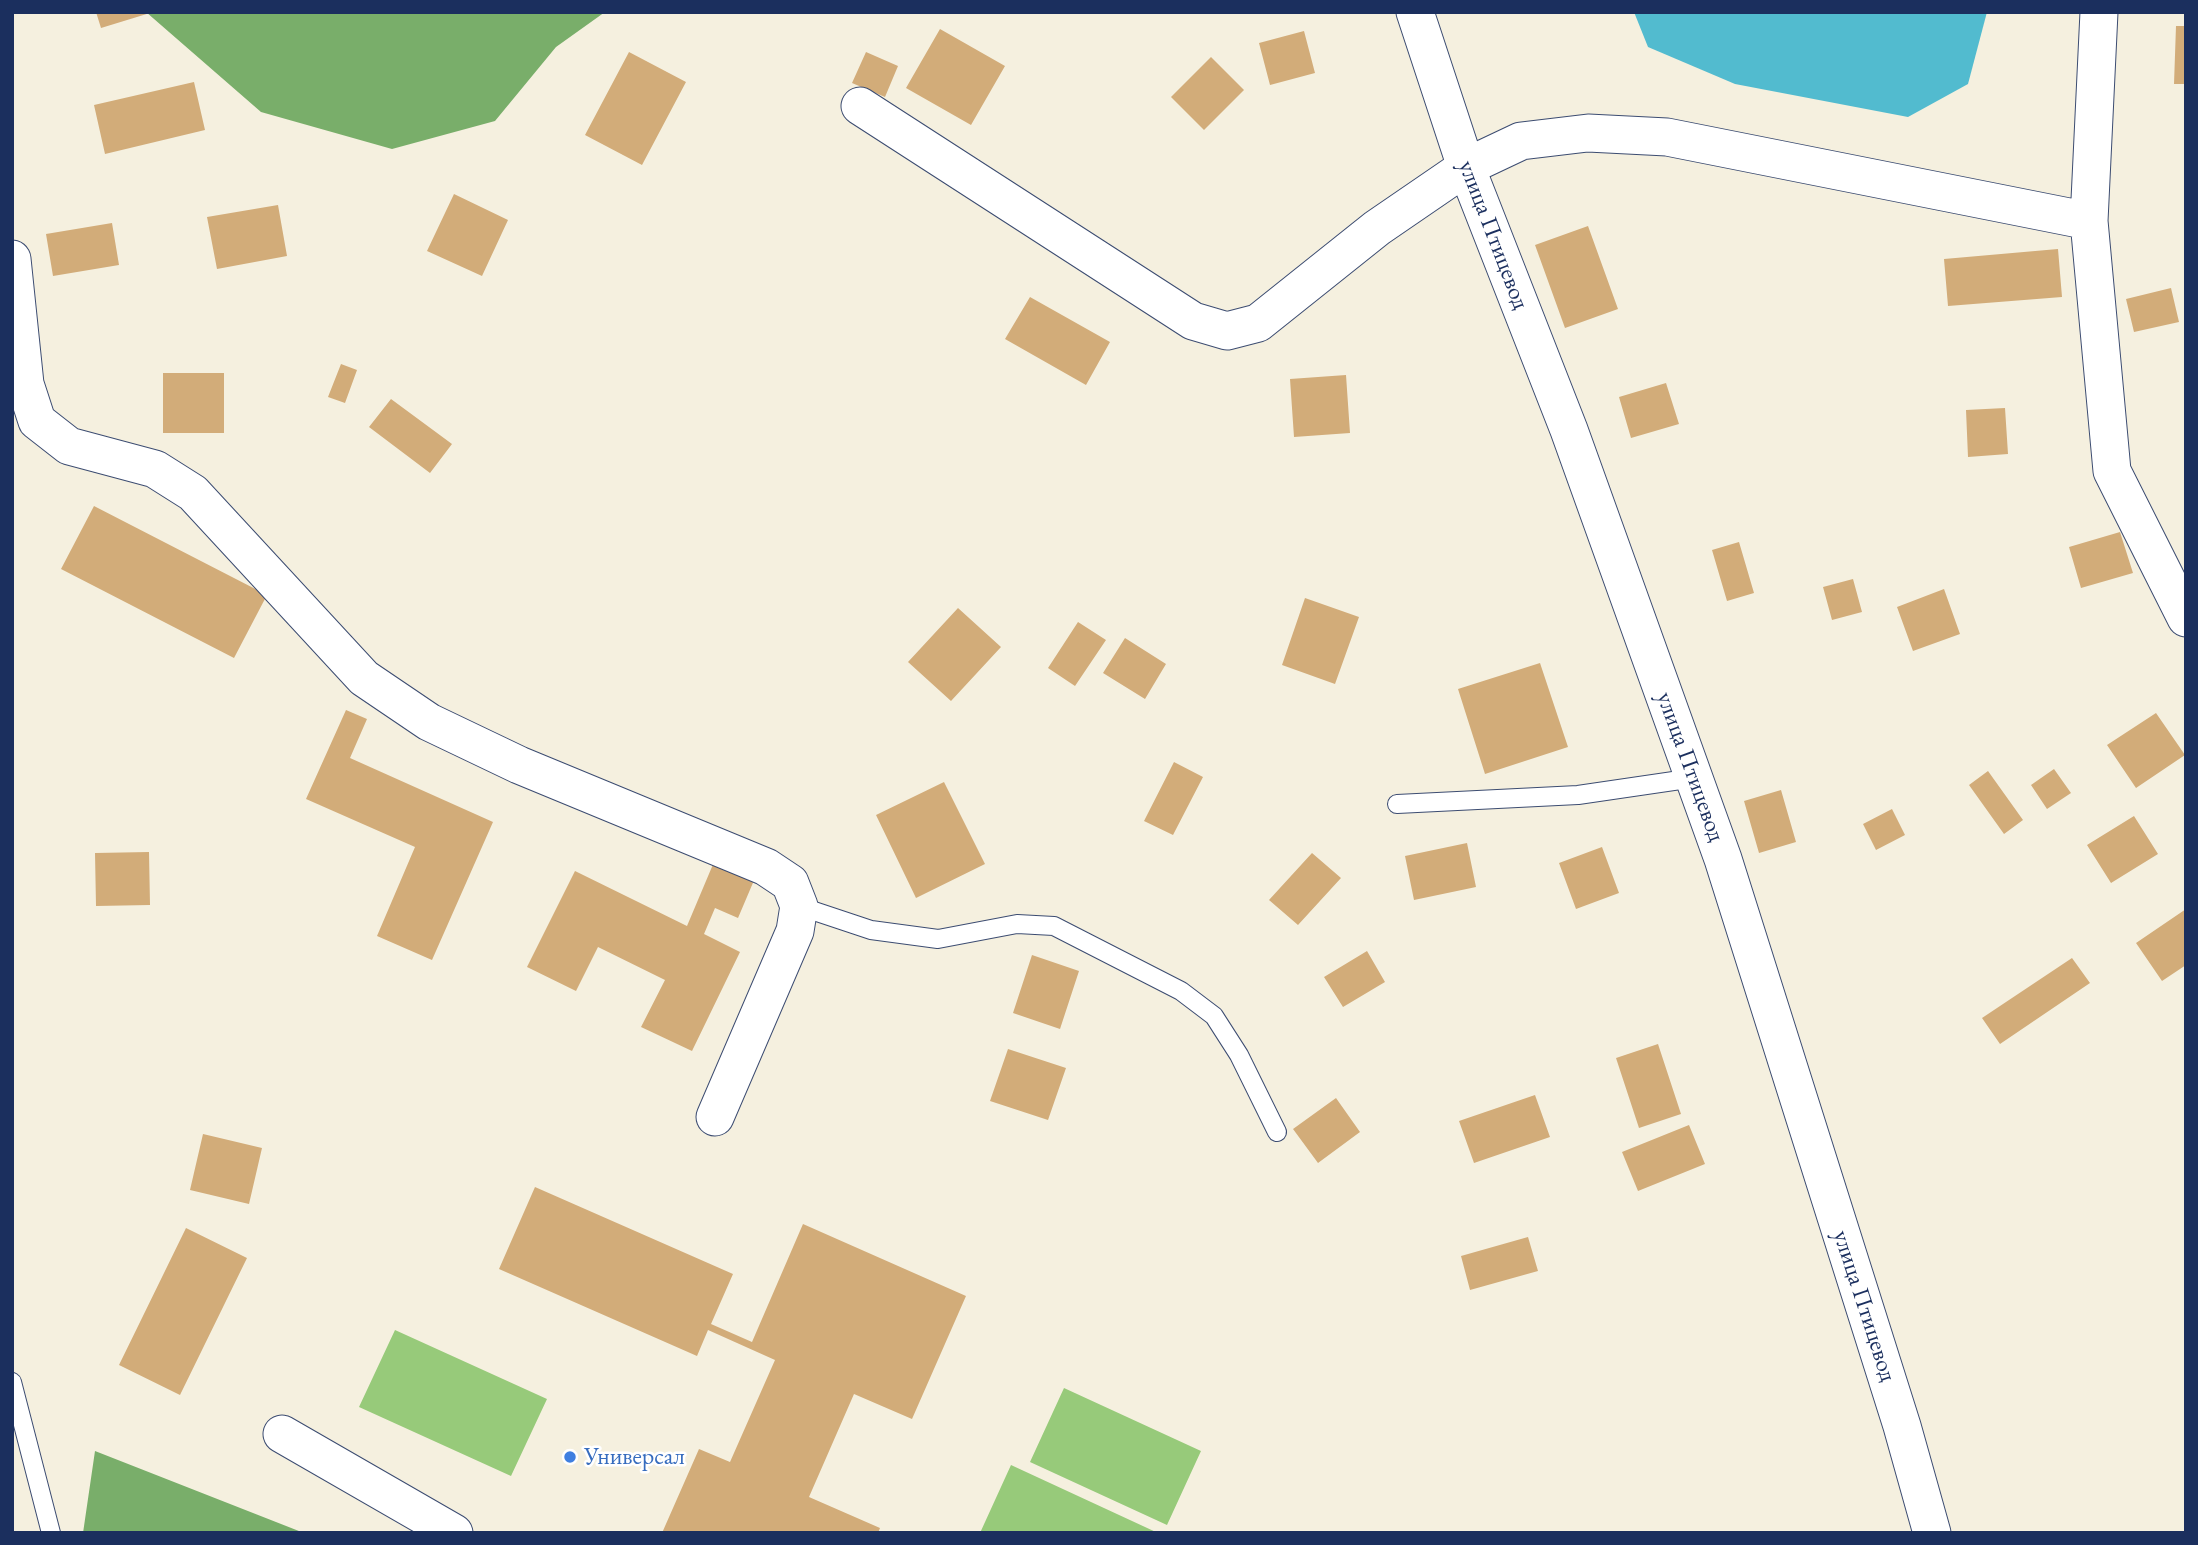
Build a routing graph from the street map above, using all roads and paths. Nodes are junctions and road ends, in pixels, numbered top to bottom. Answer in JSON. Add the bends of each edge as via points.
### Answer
{"nodes":[{"id":1,"x":1415,"y":12,"type":"edge"},
{"id":2,"x":2099,"y":12,"type":"edge"},
{"id":3,"x":860,"y":106,"type":"dead end"},
{"id":4,"x":1466,"y":167,"type":"junction"},
{"id":5,"x":2089,"y":221,"type":"junction"},
{"id":6,"x":12,"y":259,"type":"edge"},
{"id":7,"x":2186,"y":618,"type":"edge"},
{"id":8,"x":1694,"y":778,"type":"junction"},
{"id":9,"x":1397,"y":804,"type":"dead end"},
{"id":10,"x":799,"y":906,"type":"junction"},
{"id":11,"x":715,"y":1116,"type":"dead end"},
{"id":12,"x":1277,"y":1132,"type":"dead end"},
{"id":13,"x":12,"y":1382,"type":"edge"},
{"id":14,"x":282,"y":1434,"type":"dead end"},
{"id":15,"x":51,"y":1533,"type":"edge"},
{"id":16,"x":454,"y":1533,"type":"edge"},
{"id":17,"x":1932,"y":1533,"type":"edge"}],
"edges":[{"from":1,"to":4,"type":"street","name":"улица Птицевод"},
{"from":2,"to":5,"type":"street"},
{"from":3,"to":4,"type":"street","via":[[1193,321],[1227,331],[1258,323],[1377,228]]},
{"from":4,"to":5,"type":"street","via":[[1521,141],[1588,133],[1667,137]]},
{"from":4,"to":8,"type":"street","name":"улица Птицевод","via":[[1569,430]]},
{"from":5,"to":7,"type":"street","via":[[2112,471]]},
{"from":6,"to":10,"type":"street","via":[[24,384],[37,421],[69,446],[155,469],[193,493],[364,678],[429,722],[519,765],[766,867],[790,883]]},
{"from":8,"to":9,"type":"lane","via":[[1578,794]]},
{"from":8,"to":17,"type":"street","name":"улица Птицевод","via":[[1902,1426]]},
{"from":10,"to":11,"type":"street","via":[[795,931]]},
{"from":10,"to":12,"type":"lane","via":[[871,930],[938,939],[1017,924],[1054,926],[1181,991],[1214,1016]]},
{"from":13,"to":15,"type":"lane"},
{"from":14,"to":16,"type":"street"}]}
